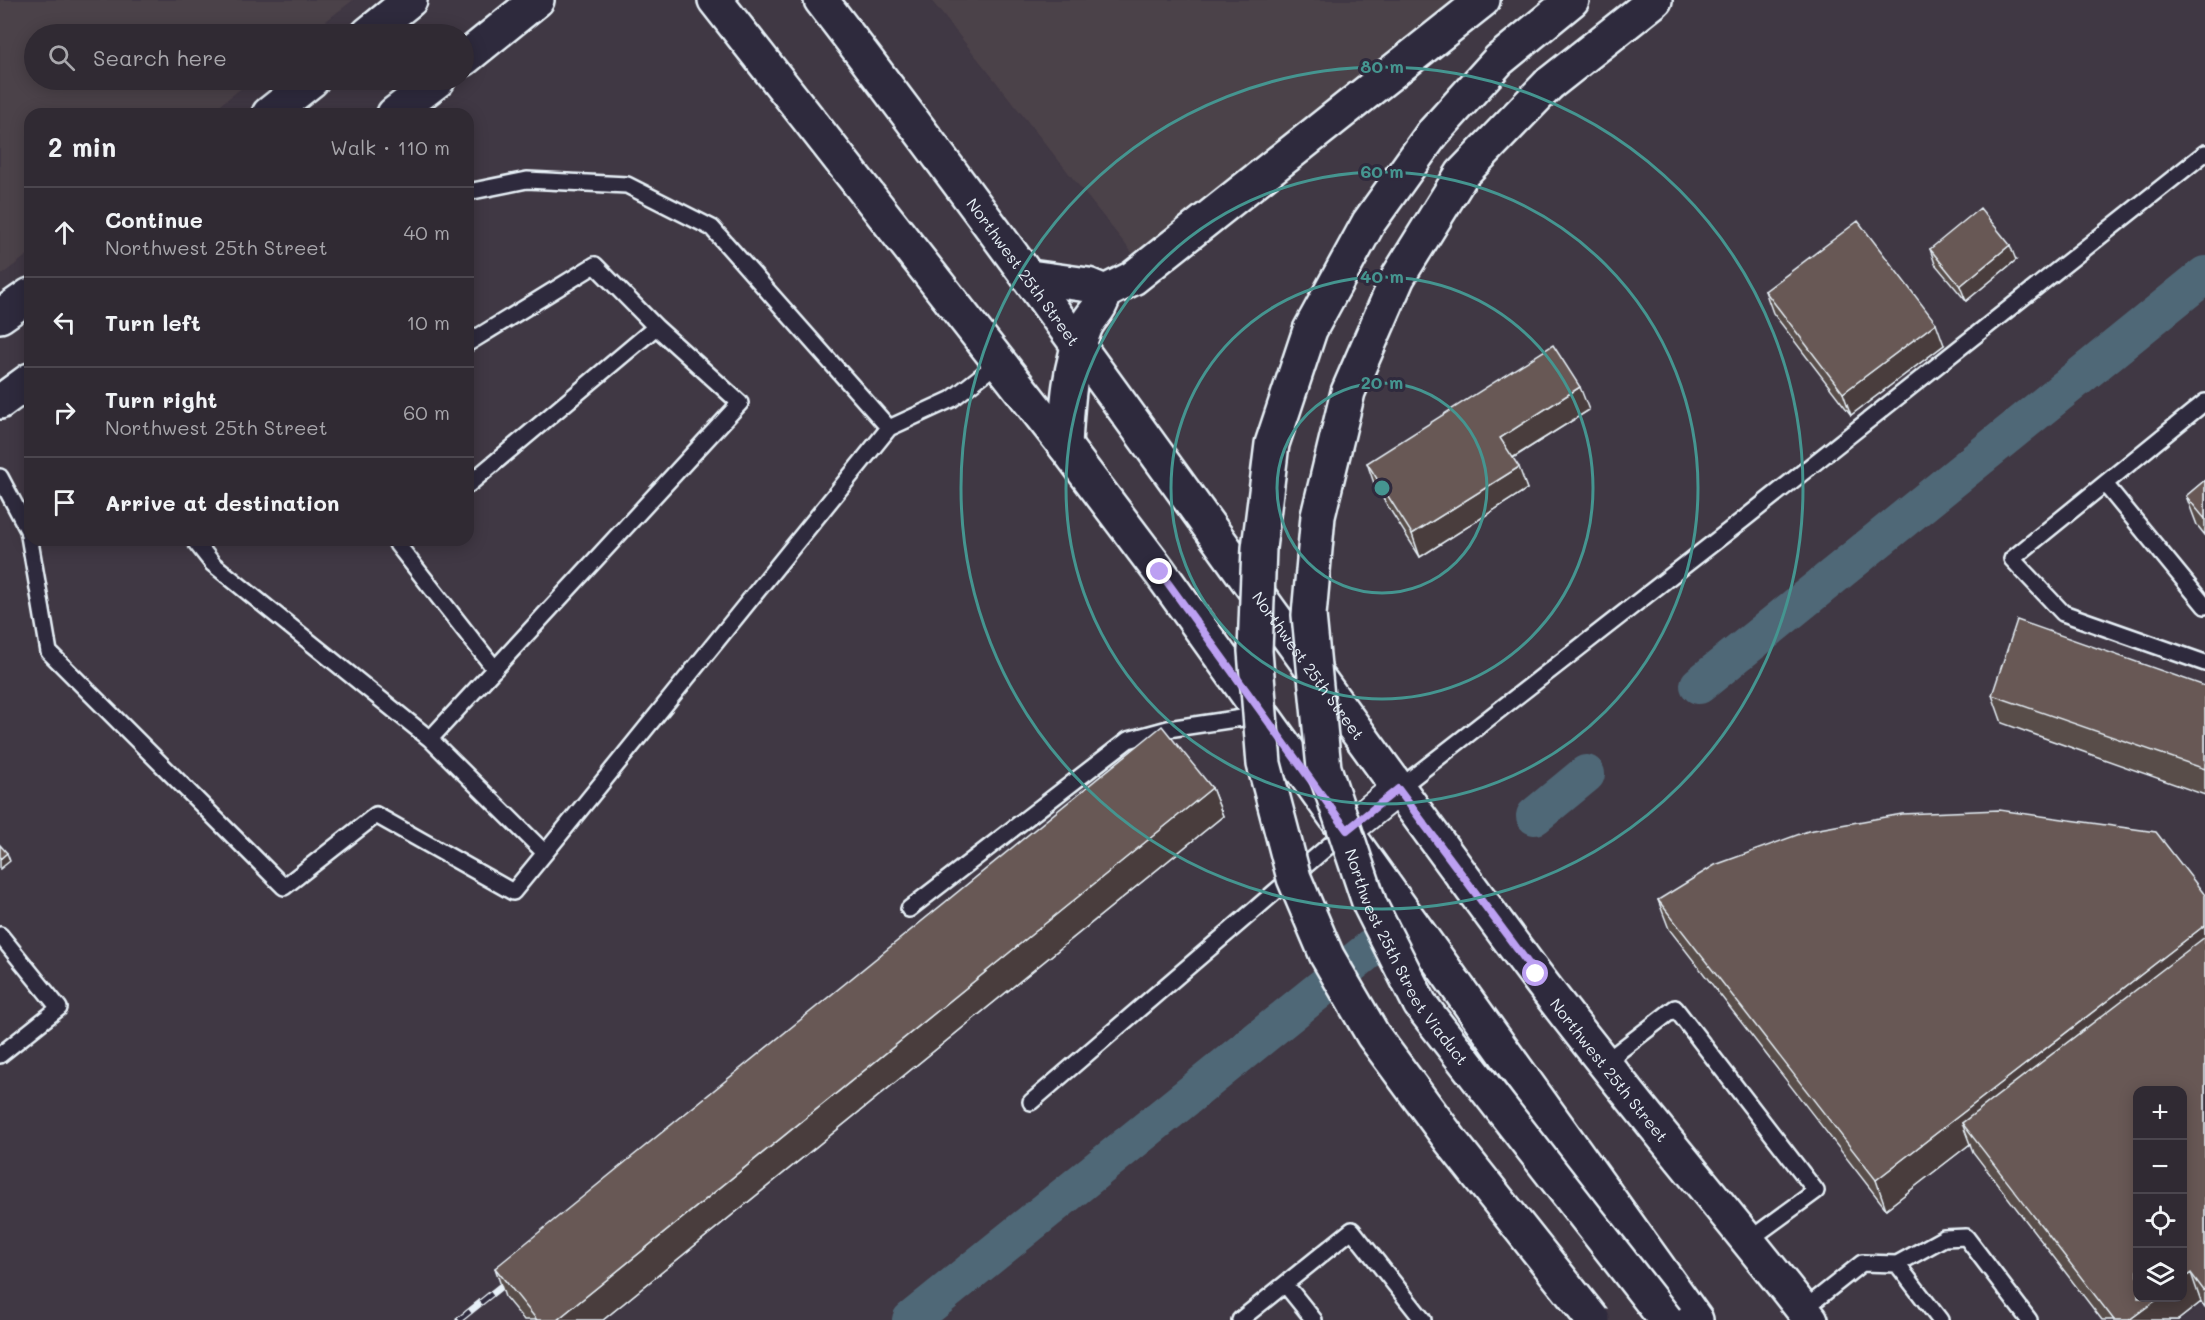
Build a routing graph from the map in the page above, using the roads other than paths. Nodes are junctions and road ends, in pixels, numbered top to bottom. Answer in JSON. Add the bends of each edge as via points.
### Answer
{"nodes":[{"id":1,"x":410,"y":0,"type":"edge"},
{"id":2,"x":537,"y":0,"type":"edge"},
{"id":3,"x":715,"y":0,"type":"edge"},
{"id":4,"x":821,"y":0,"type":"edge"},
{"id":5,"x":1483,"y":0,"type":"edge"},
{"id":6,"x":1572,"y":0,"type":"edge"},
{"id":7,"x":1655,"y":0,"type":"edge"},
{"id":8,"x":380,"y":24,"type":"edge"},
{"id":9,"x":474,"y":51,"type":"edge"},
{"id":10,"x":299,"y":90,"type":"edge"},
{"id":11,"x":425,"y":90,"type":"edge"},
{"id":12,"x":277,"y":108,"type":"edge"},
{"id":13,"x":402,"y":108,"type":"edge"},
{"id":14,"x":2205,"y":153,"type":"edge"},
{"id":15,"x":474,"y":191,"type":"edge"},
{"id":16,"x":1030,"y":278,"type":"junction"},
{"id":17,"x":1105,"y":292,"type":"junction"},
{"id":18,"x":24,"y":299,"type":"edge"},
{"id":19,"x":0,"y":316,"type":"edge"},
{"id":20,"x":656,"y":327,"type":"junction"},
{"id":21,"x":474,"y":339,"type":"edge"},
{"id":22,"x":1078,"y":346,"type":"junction"},
{"id":23,"x":999,"y":362,"type":"junction"},
{"id":24,"x":24,"y":384,"type":"edge"},
{"id":25,"x":0,"y":402,"type":"edge"},
{"id":26,"x":2205,"y":402,"type":"edge"},
{"id":27,"x":889,"y":428,"type":"junction"},
{"id":28,"x":1065,"y":446,"type":"junction"},
{"id":29,"x":0,"y":477,"type":"edge"},
{"id":30,"x":474,"y":480,"type":"edge"},
{"id":31,"x":2105,"y":484,"type":"junction"},
{"id":32,"x":24,"y":522,"type":"edge"},
{"id":33,"x":31,"y":546,"type":"edge"},
{"id":34,"x":199,"y":546,"type":"edge"},
{"id":35,"x":401,"y":546,"type":"edge"},
{"id":36,"x":2205,"y":606,"type":"edge"},
{"id":37,"x":2205,"y":663,"type":"edge"},
{"id":38,"x":495,"y":669,"type":"junction"},
{"id":39,"x":1262,"y":714,"type":"junction"},
{"id":40,"x":430,"y":739,"type":"junction"},
{"id":41,"x":1398,"y":789,"type":"junction"},
{"id":42,"x":1347,"y":830,"type":"junction"},
{"id":43,"x":545,"y":853,"type":"junction"},
{"id":44,"x":909,"y":909,"type":"dead end"},
{"id":45,"x":0,"y":935,"type":"edge"},
{"id":46,"x":0,"y":1054,"type":"edge"},
{"id":47,"x":1604,"y":1062,"type":"junction"},
{"id":48,"x":1031,"y":1102,"type":"dead end"},
{"id":49,"x":1749,"y":1240,"type":"junction"},
{"id":50,"x":1897,"y":1264,"type":"junction"},
{"id":51,"x":1286,"y":1284,"type":"junction"},
{"id":52,"x":1807,"y":1315,"type":"edge"},
{"id":53,"x":1240,"y":1320,"type":"edge"},
{"id":54,"x":1314,"y":1320,"type":"edge"},
{"id":55,"x":1423,"y":1320,"type":"edge"},
{"id":56,"x":1593,"y":1320,"type":"edge"},
{"id":57,"x":1666,"y":1320,"type":"edge"},
{"id":58,"x":1696,"y":1320,"type":"edge"},
{"id":59,"x":1940,"y":1320,"type":"edge"},
{"id":60,"x":2029,"y":1320,"type":"edge"}],
"edges":[{"from":1,"to":8,"type":"main road"},
{"from":2,"to":9,"type":"main road"},
{"from":3,"to":23,"type":"main road"},
{"from":4,"to":16,"type":"main road","name":"Northwest 25th Street"},
{"from":5,"to":17,"type":"main road","via":[[1133,278]]},
{"from":6,"to":56,"type":"main road","bridge":true,"via":[[1499,60],[1432,134],[1369,222],[1310,330],[1272,444],[1259,548],[1255,651],[1264,764],[1294,878],[1327,956],[1373,1035],[1451,1141]]},
{"from":7,"to":57,"type":"main road","name":"Northwest 25th Street Viaduct","bridge":true,"via":[[1549,84],[1462,174],[1398,277],[1348,392],[1318,516],[1309,615],[1324,768],[1370,905],[1420,1004]]},
{"from":10,"to":12,"type":"main road"},
{"from":11,"to":13,"type":"main road"},
{"from":14,"to":41,"type":"lane"},
{"from":15,"to":27,"type":"lane","via":[[526,180],[627,185],[712,228]]},
{"from":16,"to":17,"type":"main road","via":[[1088,285]]},
{"from":16,"to":22,"type":"main road","name":"Northwest 25th Street"},
{"from":17,"to":22,"type":"main road","via":[[1101,309],[1087,324]]},
{"from":18,"to":19,"type":"main road"},
{"from":20,"to":21,"type":"lane","via":[[595,265]]},
{"from":20,"to":30,"type":"lane"},
{"from":20,"to":38,"type":"lane","via":[[740,403]]},
{"from":22,"to":28,"type":"main road","via":[[1070,375]]},
{"from":22,"to":41,"type":"main road","name":"Northwest 25th Street"},
{"from":23,"to":27,"type":"lane","via":[[952,399]]},
{"from":23,"to":28,"type":"main road"},
{"from":24,"to":25,"type":"main road"},
{"from":26,"to":31,"type":"lane"},
{"from":27,"to":43,"type":"lane"},
{"from":28,"to":39,"type":"main road"},
{"from":29,"to":32,"type":"lane"},
{"from":31,"to":36,"type":"lane"},
{"from":31,"to":37,"type":"lane","via":[[2012,559],[2062,613]]},
{"from":33,"to":43,"type":"lane","via":[[49,652],[284,887],[376,815],[513,892]]},
{"from":34,"to":40,"type":"lane","via":[[213,564]]},
{"from":35,"to":38,"type":"lane"},
{"from":38,"to":40,"type":"lane"},
{"from":39,"to":42,"type":"main road"},
{"from":39,"to":44,"type":"lane","via":[[1178,727],[1128,740]]},
{"from":40,"to":43,"type":"lane"},
{"from":41,"to":42,"type":"street"},
{"from":41,"to":47,"type":"main road","name":"Northwest 25th Street"},
{"from":42,"to":48,"type":"lane"},
{"from":42,"to":58,"type":"main road"},
{"from":45,"to":46,"type":"lane","via":[[59,1008]]},
{"from":47,"to":49,"type":"main road","name":"Northwest 25th Street"},
{"from":47,"to":49,"type":"lane","via":[[1675,1008],[1816,1191]]},
{"from":49,"to":52,"type":"main road","name":"Northwest 25th Street"},
{"from":50,"to":52,"type":"lane","via":[[1862,1263]]},
{"from":50,"to":59,"type":"lane"},
{"from":50,"to":60,"type":"lane","via":[[1944,1238],[1966,1237]]},
{"from":51,"to":53,"type":"lane"},
{"from":51,"to":54,"type":"lane"},
{"from":51,"to":55,"type":"lane","via":[[1352,1230]]}]}
